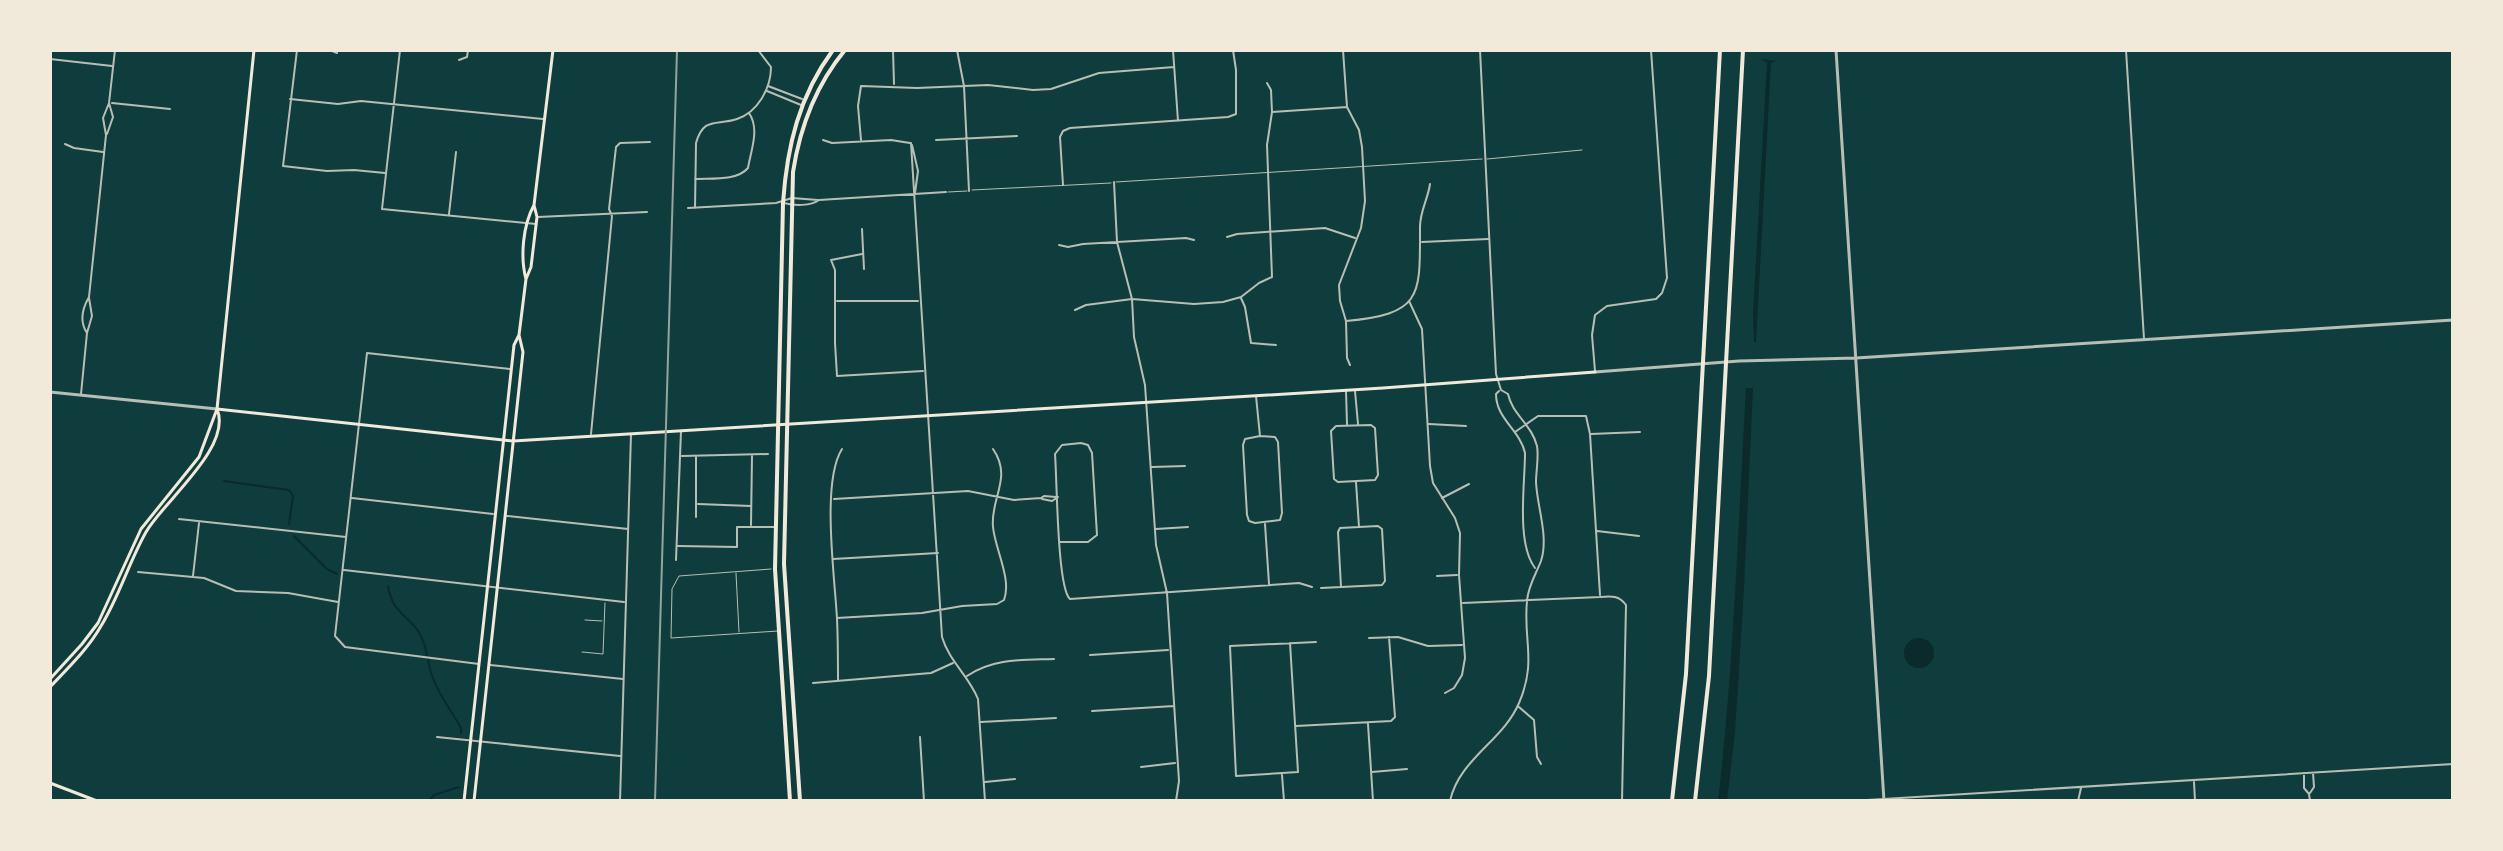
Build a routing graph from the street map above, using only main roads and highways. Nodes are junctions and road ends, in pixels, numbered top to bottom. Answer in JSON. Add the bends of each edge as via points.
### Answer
{"nodes":[{"id":1,"x":254,"y":50,"type":"edge"},
{"id":2,"x":833,"y":50,"type":"edge"},
{"id":3,"x":845,"y":50,"type":"edge"},
{"id":4,"x":1720,"y":50,"type":"edge"},
{"id":5,"x":1743,"y":50,"type":"edge"},
{"id":6,"x":551,"y":51,"type":"edge"},
{"id":7,"x":534,"y":205,"type":"junction"},
{"id":8,"x":526,"y":279,"type":"junction"},
{"id":9,"x":519,"y":335,"type":"junction"},
{"id":10,"x":1595,"y":372,"type":"road end"},
{"id":11,"x":217,"y":409,"type":"junction"},
{"id":12,"x":788,"y":424,"type":"junction"},
{"id":13,"x":778,"y":425,"type":"junction"},
{"id":14,"x":503,"y":441,"type":"junction"},
{"id":15,"x":513,"y":441,"type":"junction"},
{"id":16,"x":50,"y":679,"type":"edge"},
{"id":17,"x":50,"y":687,"type":"edge"},
{"id":18,"x":50,"y":783,"type":"edge"},
{"id":19,"x":97,"y":801,"type":"edge"},
{"id":20,"x":464,"y":801,"type":"edge"},
{"id":21,"x":474,"y":801,"type":"edge"},
{"id":22,"x":790,"y":801,"type":"edge"},
{"id":23,"x":800,"y":801,"type":"edge"},
{"id":24,"x":1672,"y":801,"type":"edge"},
{"id":25,"x":1695,"y":801,"type":"edge"}],
"edges":[{"from":1,"to":11,"type":"main road"},
{"from":2,"to":13,"type":"main road","via":[[802,102],[787,157]]},
{"from":3,"to":12,"type":"main road","via":[[810,107],[796,157]]},
{"from":4,"to":24,"type":"main road","via":[[1686,674]]},
{"from":5,"to":25,"type":"main road","via":[[1710,661]]},
{"from":6,"to":7,"type":"main road"},
{"from":7,"to":8,"type":"main road","via":[[537,217]]},
{"from":7,"to":8,"type":"main road","via":[[522,265]]},
{"from":8,"to":9,"type":"main road"},
{"from":9,"to":14,"type":"main road"},
{"from":9,"to":15,"type":"main road","via":[[523,347]]},
{"from":10,"to":12,"type":"main road"},
{"from":11,"to":14,"type":"main road"},
{"from":11,"to":16,"type":"main road","via":[[199,457],[141,529],[98,623]]},
{"from":11,"to":17,"type":"main road","via":[[218,428],[204,460],[146,532],[94,637]]},
{"from":12,"to":13,"type":"main road"},
{"from":12,"to":23,"type":"main road","via":[[784,564]]},
{"from":13,"to":15,"type":"main road"},
{"from":13,"to":22,"type":"main road","via":[[775,569]]},
{"from":14,"to":15,"type":"main road"},
{"from":14,"to":20,"type":"main road"},
{"from":15,"to":21,"type":"main road"},
{"from":18,"to":19,"type":"main road"}]}
